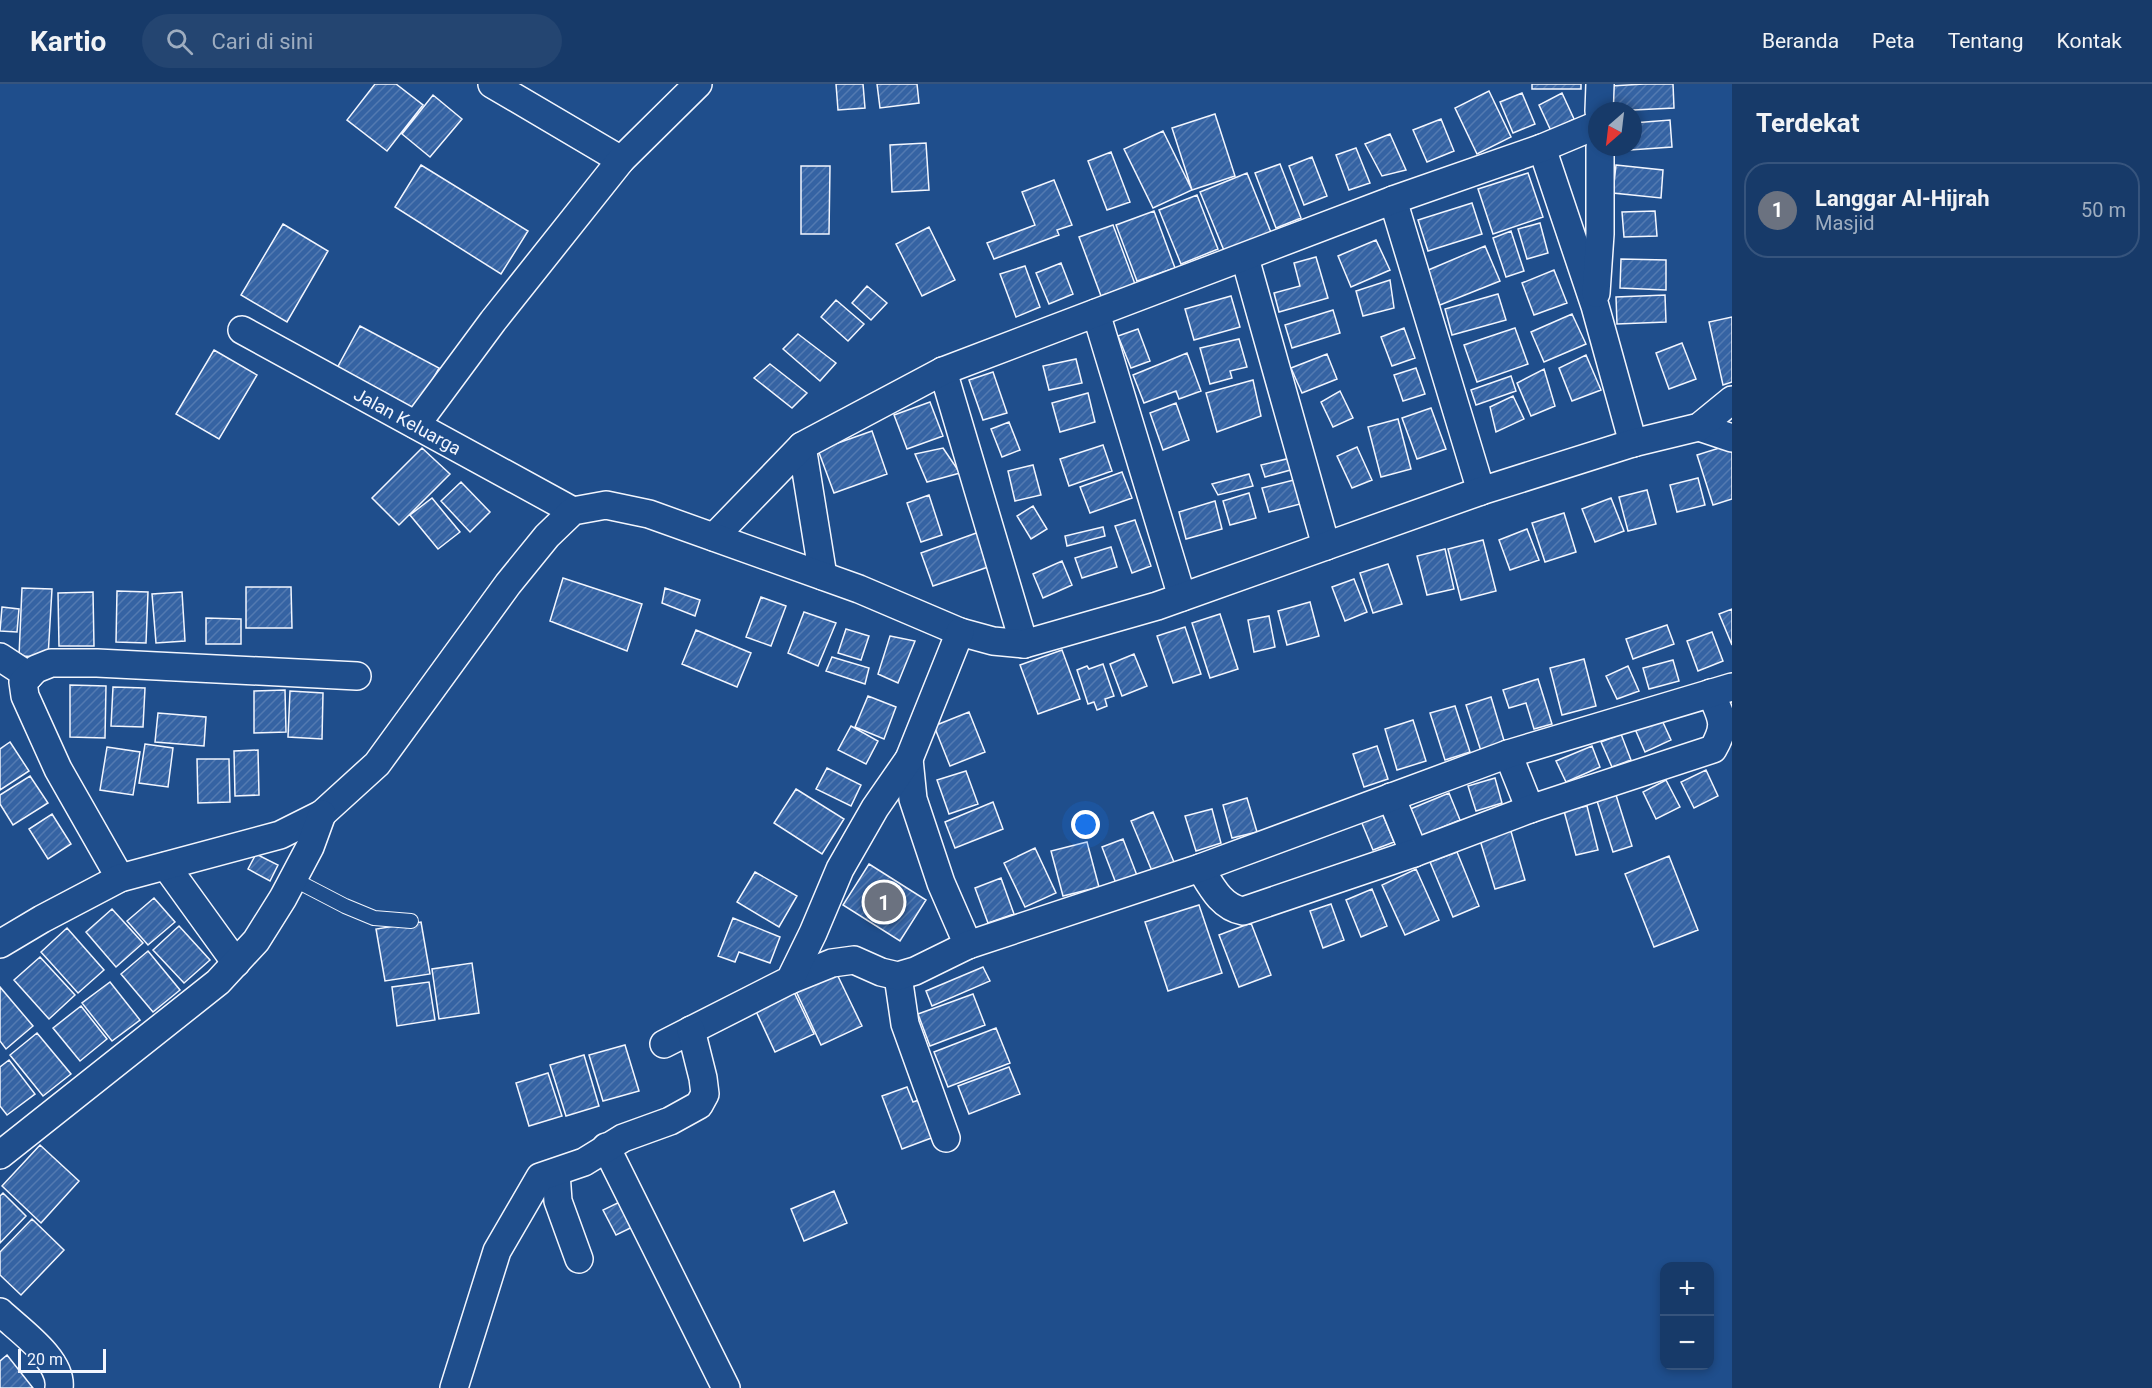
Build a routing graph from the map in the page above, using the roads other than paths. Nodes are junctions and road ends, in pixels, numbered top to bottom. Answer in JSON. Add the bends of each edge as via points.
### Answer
{"nodes":[{"id":1,"x":492,"y":84,"type":"edge"},
{"id":2,"x":698,"y":84,"type":"edge"},
{"id":3,"x":1600,"y":84,"type":"edge"},
{"id":4,"x":1599,"y":102,"type":"edge"},
{"id":5,"x":1588,"y":129,"type":"edge"},
{"id":6,"x":1542,"y":148,"type":"junction"},
{"id":7,"x":1599,"y":156,"type":"edge"},
{"id":8,"x":621,"y":160,"type":"junction"},
{"id":9,"x":1393,"y":200,"type":"junction"},
{"id":10,"x":1245,"y":258,"type":"junction"},
{"id":11,"x":1595,"y":306,"type":"junction"},
{"id":12,"x":1096,"y":313,"type":"junction"},
{"id":13,"x":242,"y":330,"type":"dead end"},
{"id":14,"x":943,"y":371,"type":"junction"},
{"id":15,"x":1732,"y":400,"type":"edge"},
{"id":16,"x":416,"y":425,"type":"junction"},
{"id":17,"x":1699,"y":427,"type":"junction"},
{"id":18,"x":1732,"y":438,"type":"edge"},
{"id":19,"x":1633,"y":443,"type":"junction"},
{"id":20,"x":801,"y":446,"type":"junction"},
{"id":21,"x":1481,"y":491,"type":"junction"},
{"id":22,"x":573,"y":511,"type":"junction"},
{"id":23,"x":714,"y":537,"type":"junction"},
{"id":24,"x":1326,"y":546,"type":"junction"},
{"id":25,"x":823,"y":576,"type":"junction"},
{"id":26,"x":1182,"y":597,"type":"junction"},
{"id":27,"x":960,"y":632,"type":"junction"},
{"id":28,"x":1024,"y":644,"type":"junction"},
{"id":29,"x":0,"y":657,"type":"edge"},
{"id":30,"x":29,"y":676,"type":"junction"},
{"id":31,"x":357,"y":676,"type":"dead end"},
{"id":32,"x":1722,"y":690,"type":"edge"},
{"id":33,"x":1508,"y":754,"type":"junction"},
{"id":34,"x":909,"y":759,"type":"junction"},
{"id":35,"x":1391,"y":797,"type":"junction"},
{"id":36,"x":1530,"y":808,"type":"junction"},
{"id":37,"x":322,"y":814,"type":"junction"},
{"id":38,"x":1414,"y":853,"type":"junction"},
{"id":39,"x":166,"y":866,"type":"junction"},
{"id":40,"x":1200,"y":868,"type":"junction"},
{"id":41,"x":120,"y":878,"type":"junction"},
{"id":42,"x":293,"y":879,"type":"junction"},
{"id":43,"x":411,"y":921,"type":"dead end"},
{"id":44,"x":0,"y":944,"type":"edge"},
{"id":45,"x":968,"y":945,"type":"junction"},
{"id":46,"x":236,"y":963,"type":"junction"},
{"id":47,"x":898,"y":976,"type":"junction"},
{"id":48,"x":790,"y":980,"type":"junction"},
{"id":49,"x":691,"y":1030,"type":"junction"},
{"id":50,"x":664,"y":1044,"type":"dead end"},
{"id":51,"x":946,"y":1138,"type":"dead end"},
{"id":52,"x":606,"y":1147,"type":"junction"},
{"id":53,"x":0,"y":1155,"type":"edge"},
{"id":54,"x":556,"y":1173,"type":"junction"},
{"id":55,"x":579,"y":1259,"type":"dead end"},
{"id":56,"x":0,"y":1312,"type":"edge"},
{"id":57,"x":59,"y":1388,"type":"edge"},
{"id":58,"x":454,"y":1388,"type":"edge"},
{"id":59,"x":726,"y":1388,"type":"edge"}],
"edges":[{"from":1,"to":8,"type":"street"},
{"from":2,"to":8,"type":"street"},
{"from":3,"to":4,"type":"street"},
{"from":5,"to":6,"type":"street"},
{"from":6,"to":9,"type":"street"},
{"from":6,"to":11,"type":"street"},
{"from":7,"to":11,"type":"street","via":[[1600,234]]},
{"from":8,"to":16,"type":"street"},
{"from":9,"to":10,"type":"street"},
{"from":9,"to":21,"type":"street"},
{"from":10,"to":12,"type":"street"},
{"from":10,"to":24,"type":"street"},
{"from":11,"to":19,"type":"street"},
{"from":12,"to":14,"type":"street"},
{"from":12,"to":26,"type":"street"},
{"from":13,"to":16,"type":"street","name":"Jalan Keluarga"},
{"from":14,"to":20,"type":"street"},
{"from":14,"to":28,"type":"street"},
{"from":15,"to":17,"type":"street"},
{"from":16,"to":22,"type":"street","name":"Jalan Keluarga"},
{"from":17,"to":18,"type":"street"},
{"from":17,"to":19,"type":"street"},
{"from":19,"to":21,"type":"street"},
{"from":20,"to":23,"type":"street"},
{"from":20,"to":25,"type":"street"},
{"from":21,"to":24,"type":"street"},
{"from":22,"to":23,"type":"street","via":[[606,505],[649,514]]},
{"from":22,"to":37,"type":"street","via":[[508,584],[377,764]]},
{"from":23,"to":25,"type":"street"},
{"from":24,"to":26,"type":"street"},
{"from":25,"to":27,"type":"street"},
{"from":26,"to":28,"type":"street"},
{"from":27,"to":28,"type":"street"},
{"from":27,"to":34,"type":"street"},
{"from":29,"to":30,"type":"street"},
{"from":30,"to":31,"type":"street","via":[[51,663]]},
{"from":30,"to":41,"type":"street","via":[[23,682],[25,696],[58,769]]},
{"from":32,"to":33,"type":"street"},
{"from":32,"to":36,"type":"street","via":[[1722,733],[1713,749]]},
{"from":33,"to":35,"type":"street"},
{"from":33,"to":36,"type":"street"},
{"from":34,"to":45,"type":"street","via":[[913,799],[941,883]]},
{"from":34,"to":48,"type":"street","via":[[840,869]]},
{"from":35,"to":38,"type":"street"},
{"from":35,"to":40,"type":"street"},
{"from":36,"to":38,"type":"street"},
{"from":37,"to":39,"type":"street","via":[[280,835]]},
{"from":37,"to":42,"type":"street"},
{"from":38,"to":40,"type":"street","via":[[1243,912],[1223,902]]},
{"from":39,"to":41,"type":"street"},
{"from":39,"to":46,"type":"street"},
{"from":40,"to":45,"type":"street"},
{"from":41,"to":44,"type":"street"},
{"from":42,"to":43,"type":"lane","via":[[374,918]]},
{"from":42,"to":46,"type":"street","via":[[256,941]]},
{"from":45,"to":47,"type":"street"},
{"from":46,"to":53,"type":"street","via":[[218,982]]},
{"from":47,"to":48,"type":"street","via":[[854,960],[832,963]]},
{"from":47,"to":51,"type":"street","via":[[905,1024]]},
{"from":48,"to":49,"type":"street"},
{"from":49,"to":50,"type":"street"},
{"from":49,"to":52,"type":"street","via":[[705,1094],[699,1105]]},
{"from":52,"to":54,"type":"street","via":[[584,1162]]},
{"from":52,"to":59,"type":"street"},
{"from":54,"to":55,"type":"street","via":[[558,1201]]},
{"from":54,"to":58,"type":"street","via":[[540,1177],[497,1251]]},
{"from":56,"to":57,"type":"street","via":[[54,1363]]}]}
